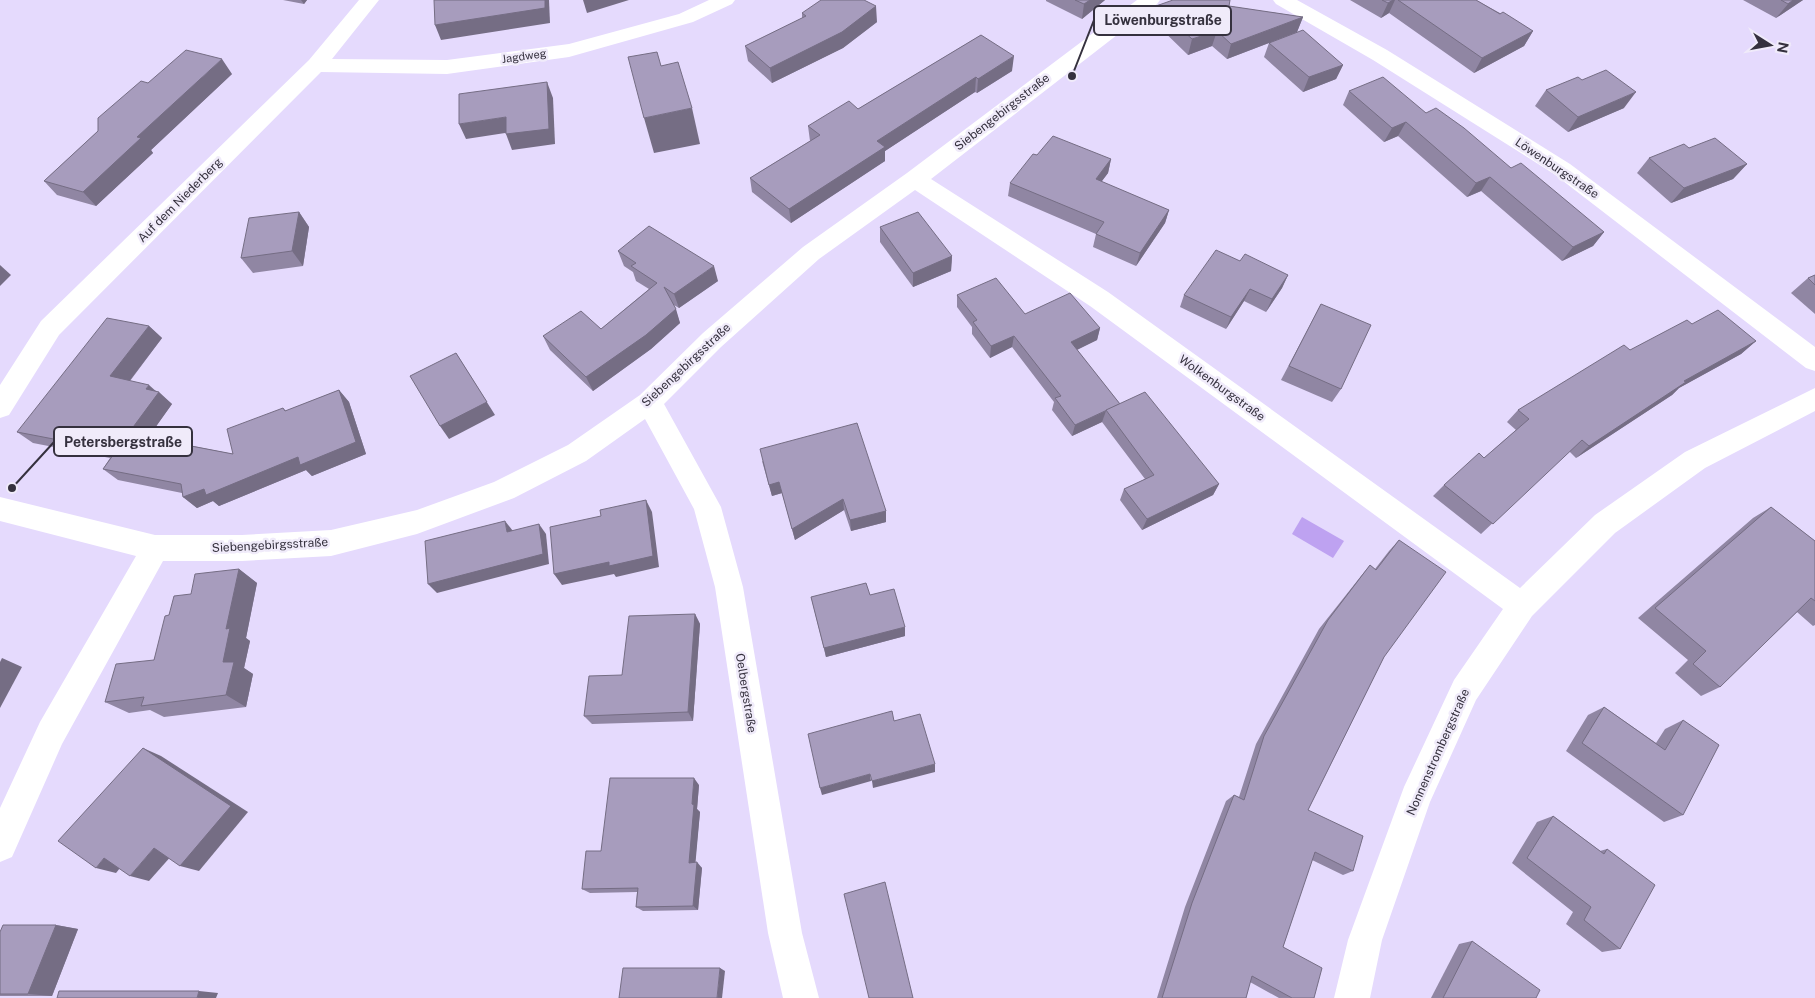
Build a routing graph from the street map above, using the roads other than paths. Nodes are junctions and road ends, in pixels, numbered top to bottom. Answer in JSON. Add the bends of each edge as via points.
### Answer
{"nodes":[{"id":1,"x":369,"y":0,"type":"edge"},
{"id":2,"x":725,"y":0,"type":"edge"},
{"id":3,"x":1150,"y":0,"type":"edge"},
{"id":4,"x":1283,"y":0,"type":"edge"},
{"id":5,"x":316,"y":65,"type":"junction"},
{"id":6,"x":915,"y":178,"type":"junction"},
{"id":7,"x":1815,"y":362,"type":"edge"},
{"id":8,"x":1815,"y":399,"type":"edge"},
{"id":9,"x":649,"y":402,"type":"junction"},
{"id":10,"x":0,"y":407,"type":"edge"},
{"id":11,"x":0,"y":508,"type":"edge"},
{"id":12,"x":155,"y":548,"type":"junction"},
{"id":13,"x":1522,"y":606,"type":"junction"},
{"id":14,"x":0,"y":845,"type":"edge"},
{"id":15,"x":801,"y":998,"type":"edge"},
{"id":16,"x":1352,"y":998,"type":"edge"}],
"edges":[{"from":1,"to":5,"type":"street","name":"Auf dem Niederberg"},
{"from":2,"to":5,"type":"street","name":"Jagdweg","via":[[686,18],[569,50],[447,67]]},
{"from":3,"to":6,"type":"street","name":"Siebengebirgsstraße"},
{"from":4,"to":7,"type":"street","name":"Löwenburgstraße","via":[[1380,55],[1562,169]]},
{"from":5,"to":10,"type":"street","name":"Auf dem Niederberg","via":[[50,328]]},
{"from":6,"to":9,"type":"street","name":"Siebengebirgsstraße","via":[[811,253],[712,340]]},
{"from":6,"to":13,"type":"street","name":"Wolkenburgstraße","via":[[1099,299]]},
{"from":8,"to":13,"type":"street","name":"Nonnenstrombergstraße","via":[[1695,460],[1605,524]]},
{"from":9,"to":12,"type":"street","name":"Siebengebirgsstraße","via":[[577,454],[504,490],[417,522],[330,543]]},
{"from":9,"to":15,"type":"street","name":"Oelbergstraße","via":[[707,507],[729,587],[785,933]]},
{"from":11,"to":12,"type":"street","name":"Siebengebirgsstraße"},
{"from":12,"to":14,"type":"street","via":[[51,733]]},
{"from":13,"to":16,"type":"street","name":"Nonnenstrombergstraße","via":[[1465,690],[1415,798],[1366,940]]}]}
